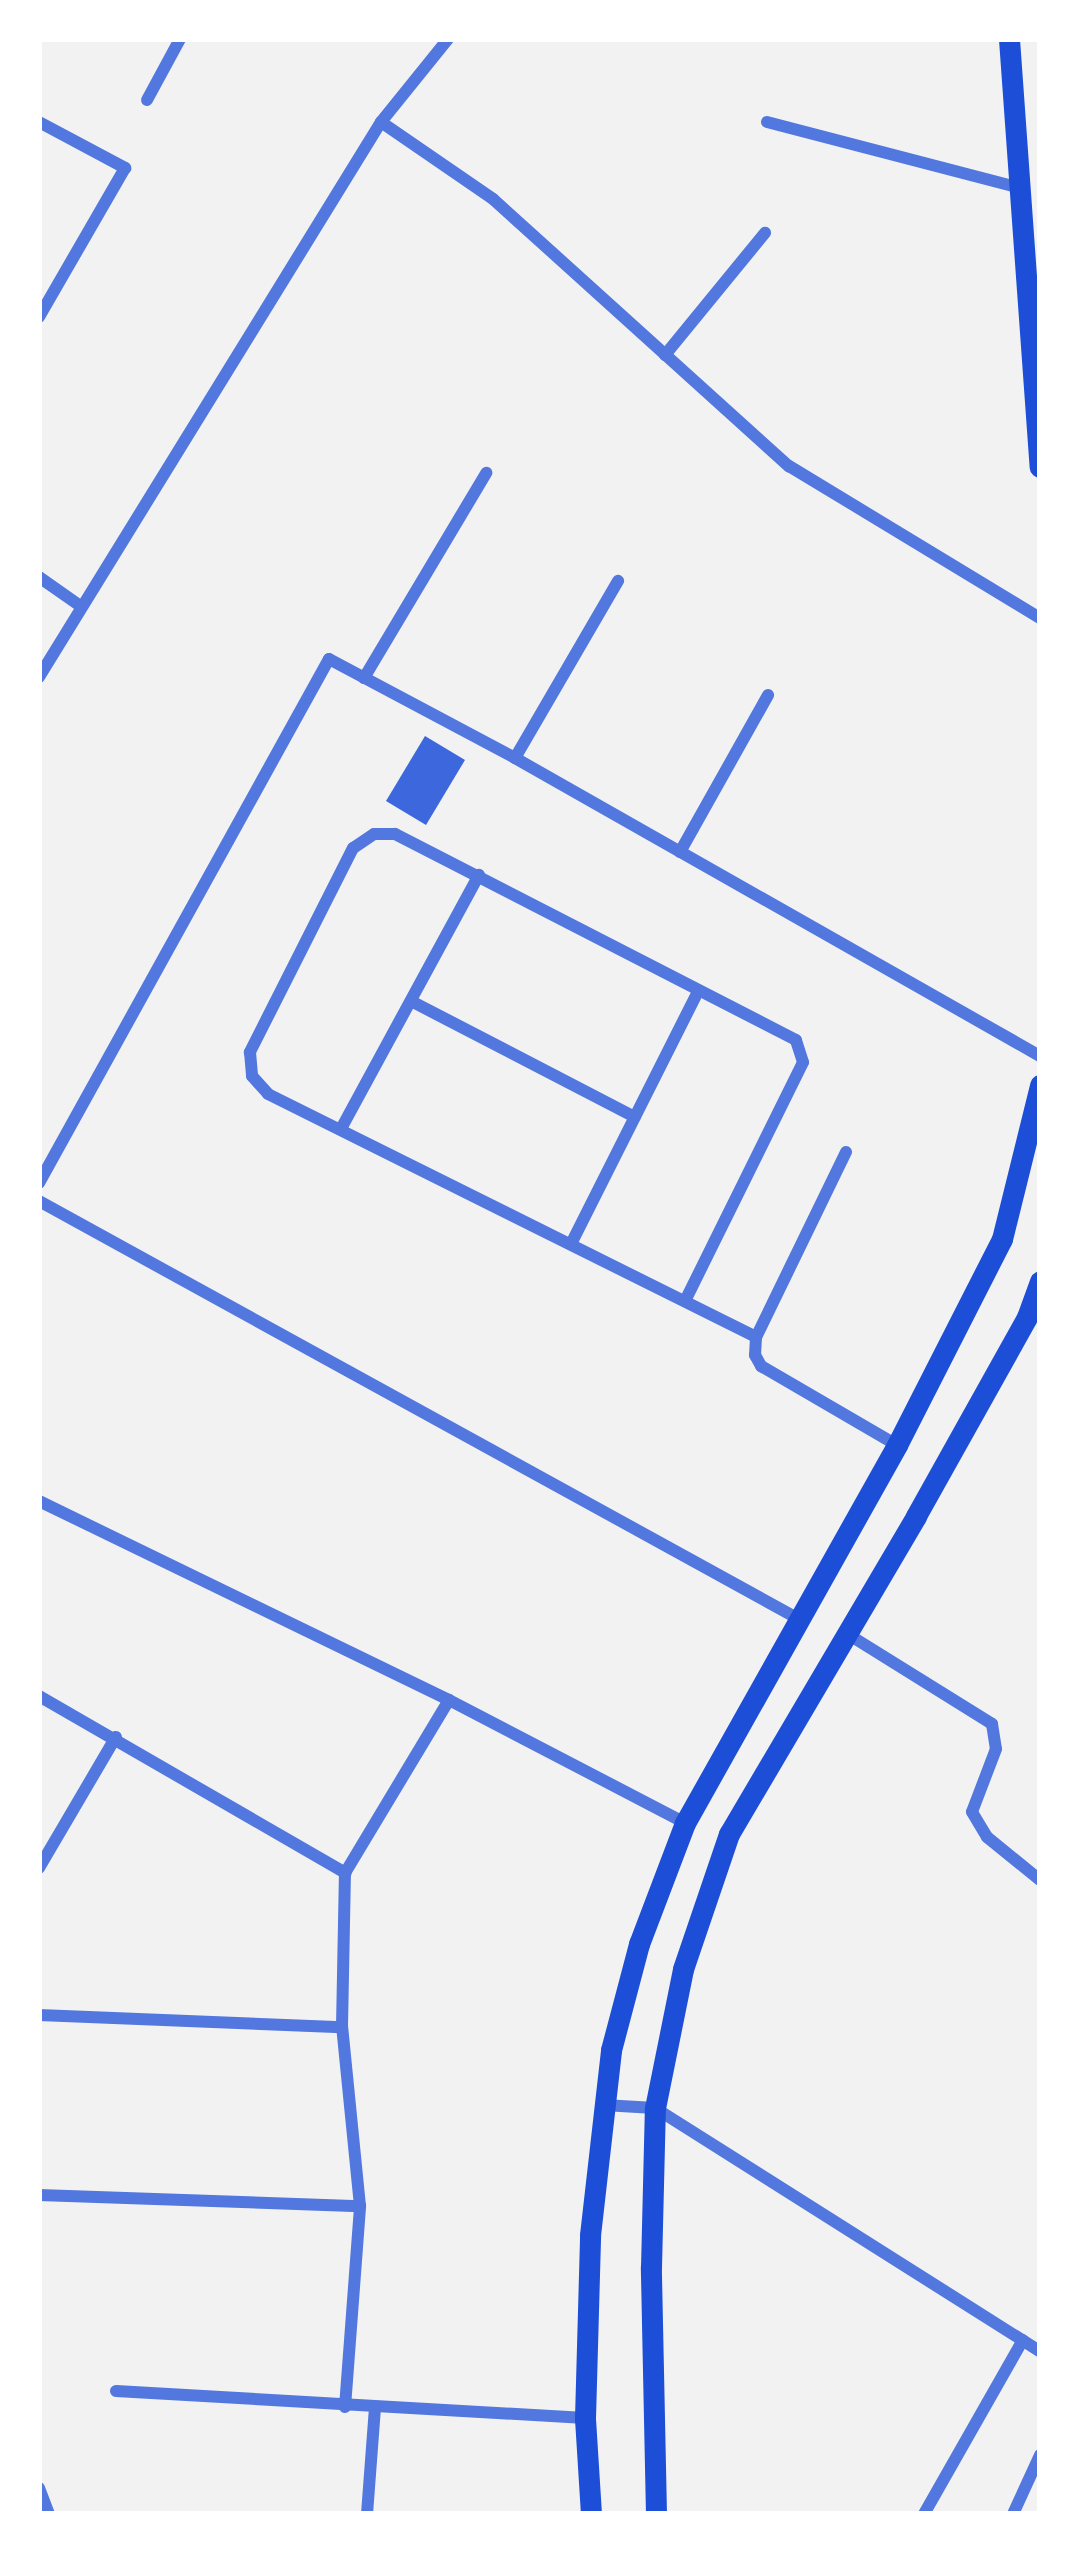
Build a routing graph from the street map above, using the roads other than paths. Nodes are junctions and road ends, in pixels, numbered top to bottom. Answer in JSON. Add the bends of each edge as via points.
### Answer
{"nodes":[{"id":1,"x":180,"y":39,"type":"edge"},
{"id":2,"x":448,"y":39,"type":"edge"},
{"id":3,"x":1009,"y":39,"type":"edge"},
{"id":4,"x":147,"y":100,"type":"dead end"},
{"id":5,"x":39,"y":122,"type":"edge"},
{"id":6,"x":381,"y":122,"type":"junction"},
{"id":7,"x":767,"y":122,"type":"dead end"},
{"id":8,"x":1020,"y":188,"type":"junction"},
{"id":9,"x":765,"y":233,"type":"dead end"},
{"id":10,"x":39,"y":317,"type":"edge"},
{"id":11,"x":665,"y":355,"type":"junction"},
{"id":12,"x":1040,"y":467,"type":"edge"},
{"id":13,"x":486,"y":473,"type":"dead end"},
{"id":14,"x":39,"y":577,"type":"edge"},
{"id":15,"x":619,"y":581,"type":"dead end"},
{"id":16,"x":79,"y":604,"type":"junction"},
{"id":17,"x":1040,"y":618,"type":"edge"},
{"id":18,"x":39,"y":677,"type":"edge"},
{"id":19,"x":364,"y":678,"type":"junction"},
{"id":20,"x":768,"y":695,"type":"dead end"},
{"id":21,"x":515,"y":758,"type":"junction"},
{"id":22,"x":680,"y":851,"type":"junction"},
{"id":23,"x":478,"y":875,"type":"junction"},
{"id":24,"x":698,"y":992,"type":"junction"},
{"id":25,"x":411,"y":1001,"type":"junction"},
{"id":26,"x":1040,"y":1056,"type":"edge"},
{"id":27,"x":1040,"y":1085,"type":"edge"},
{"id":28,"x":635,"y":1117,"type":"junction"},
{"id":29,"x":342,"y":1127,"type":"junction"},
{"id":30,"x":846,"y":1152,"type":"dead end"},
{"id":31,"x":39,"y":1184,"type":"edge"},
{"id":32,"x":39,"y":1202,"type":"edge"},
{"id":33,"x":572,"y":1242,"type":"junction"},
{"id":34,"x":1040,"y":1284,"type":"edge"},
{"id":35,"x":686,"y":1299,"type":"junction"},
{"id":36,"x":756,"y":1337,"type":"junction"},
{"id":37,"x":897,"y":1445,"type":"junction"},
{"id":38,"x":39,"y":1501,"type":"edge"},
{"id":39,"x":797,"y":1618,"type":"junction"},
{"id":40,"x":846,"y":1633,"type":"junction"},
{"id":41,"x":39,"y":1696,"type":"edge"},
{"id":42,"x":449,"y":1700,"type":"junction"},
{"id":43,"x":116,"y":1737,"type":"junction"},
{"id":44,"x":685,"y":1823,"type":"junction"},
{"id":45,"x":39,"y":1868,"type":"edge"},
{"id":46,"x":345,"y":1873,"type":"junction"},
{"id":47,"x":1040,"y":1880,"type":"edge"},
{"id":48,"x":39,"y":2015,"type":"edge"},
{"id":49,"x":342,"y":2027,"type":"junction"},
{"id":50,"x":603,"y":2105,"type":"junction"},
{"id":51,"x":655,"y":2108,"type":"junction"},
{"id":52,"x":39,"y":2195,"type":"edge"},
{"id":53,"x":360,"y":2206,"type":"junction"},
{"id":54,"x":1023,"y":2340,"type":"junction"},
{"id":55,"x":1040,"y":2351,"type":"edge"},
{"id":56,"x":116,"y":2391,"type":"dead end"},
{"id":57,"x":345,"y":2407,"type":"junction"},
{"id":58,"x":375,"y":2408,"type":"junction"},
{"id":59,"x":585,"y":2418,"type":"junction"},
{"id":60,"x":1040,"y":2455,"type":"edge"},
{"id":61,"x":39,"y":2488,"type":"edge"},
{"id":62,"x":49,"y":2514,"type":"edge"},
{"id":63,"x":367,"y":2514,"type":"edge"},
{"id":64,"x":591,"y":2514,"type":"edge"},
{"id":65,"x":656,"y":2514,"type":"edge"},
{"id":66,"x":924,"y":2514,"type":"edge"},
{"id":67,"x":1012,"y":2514,"type":"edge"}],
"edges":[{"from":1,"to":4,"type":"street"},
{"from":2,"to":6,"type":"street"},
{"from":3,"to":8,"type":"main road"},
{"from":5,"to":10,"type":"street","via":[[125,168]]},
{"from":6,"to":11,"type":"street","via":[[493,199]]},
{"from":6,"to":16,"type":"street"},
{"from":7,"to":8,"type":"street"},
{"from":8,"to":12,"type":"main road"},
{"from":9,"to":11,"type":"street"},
{"from":11,"to":17,"type":"street","via":[[789,466]]},
{"from":13,"to":19,"type":"street"},
{"from":14,"to":16,"type":"street"},
{"from":15,"to":21,"type":"street"},
{"from":16,"to":18,"type":"street"},
{"from":19,"to":21,"type":"street"},
{"from":19,"to":31,"type":"street","via":[[329,659]]},
{"from":20,"to":22,"type":"street"},
{"from":21,"to":22,"type":"street"},
{"from":22,"to":26,"type":"street"},
{"from":23,"to":24,"type":"street"},
{"from":23,"to":25,"type":"street"},
{"from":23,"to":29,"type":"street","via":[[395,834],[374,834],[353,848],[250,1052],[252,1076],[268,1094]]},
{"from":24,"to":28,"type":"street"},
{"from":24,"to":35,"type":"street","via":[[796,1040],[803,1062]]},
{"from":25,"to":28,"type":"street"},
{"from":25,"to":29,"type":"street"},
{"from":27,"to":37,"type":"main road","via":[[1002,1239]]},
{"from":28,"to":33,"type":"street"},
{"from":29,"to":33,"type":"street"},
{"from":30,"to":36,"type":"street"},
{"from":32,"to":39,"type":"street"},
{"from":33,"to":35,"type":"street"},
{"from":34,"to":40,"type":"main road"},
{"from":35,"to":36,"type":"street"},
{"from":36,"to":37,"type":"street","via":[[761,1366]]},
{"from":37,"to":39,"type":"main road"},
{"from":38,"to":42,"type":"street"},
{"from":39,"to":44,"type":"main road"},
{"from":40,"to":47,"type":"street","via":[[992,1724],[996,1749],[972,1812],[987,1837]]},
{"from":40,"to":51,"type":"main road","via":[[729,1834],[683,1969]]},
{"from":41,"to":43,"type":"street"},
{"from":42,"to":44,"type":"street"},
{"from":42,"to":46,"type":"street"},
{"from":43,"to":45,"type":"street"},
{"from":43,"to":46,"type":"street"},
{"from":44,"to":50,"type":"main road","via":[[639,1944]]},
{"from":46,"to":49,"type":"street"},
{"from":48,"to":49,"type":"street"},
{"from":49,"to":53,"type":"street"},
{"from":50,"to":51,"type":"street"},
{"from":50,"to":59,"type":"main road"},
{"from":51,"to":54,"type":"street"},
{"from":51,"to":65,"type":"main road"},
{"from":52,"to":53,"type":"street"},
{"from":53,"to":57,"type":"street"},
{"from":54,"to":55,"type":"street"},
{"from":54,"to":66,"type":"street"},
{"from":56,"to":57,"type":"street"},
{"from":57,"to":58,"type":"street"},
{"from":58,"to":59,"type":"street"},
{"from":58,"to":63,"type":"street"},
{"from":59,"to":64,"type":"main road"},
{"from":60,"to":67,"type":"street"},
{"from":61,"to":62,"type":"street"}]}
